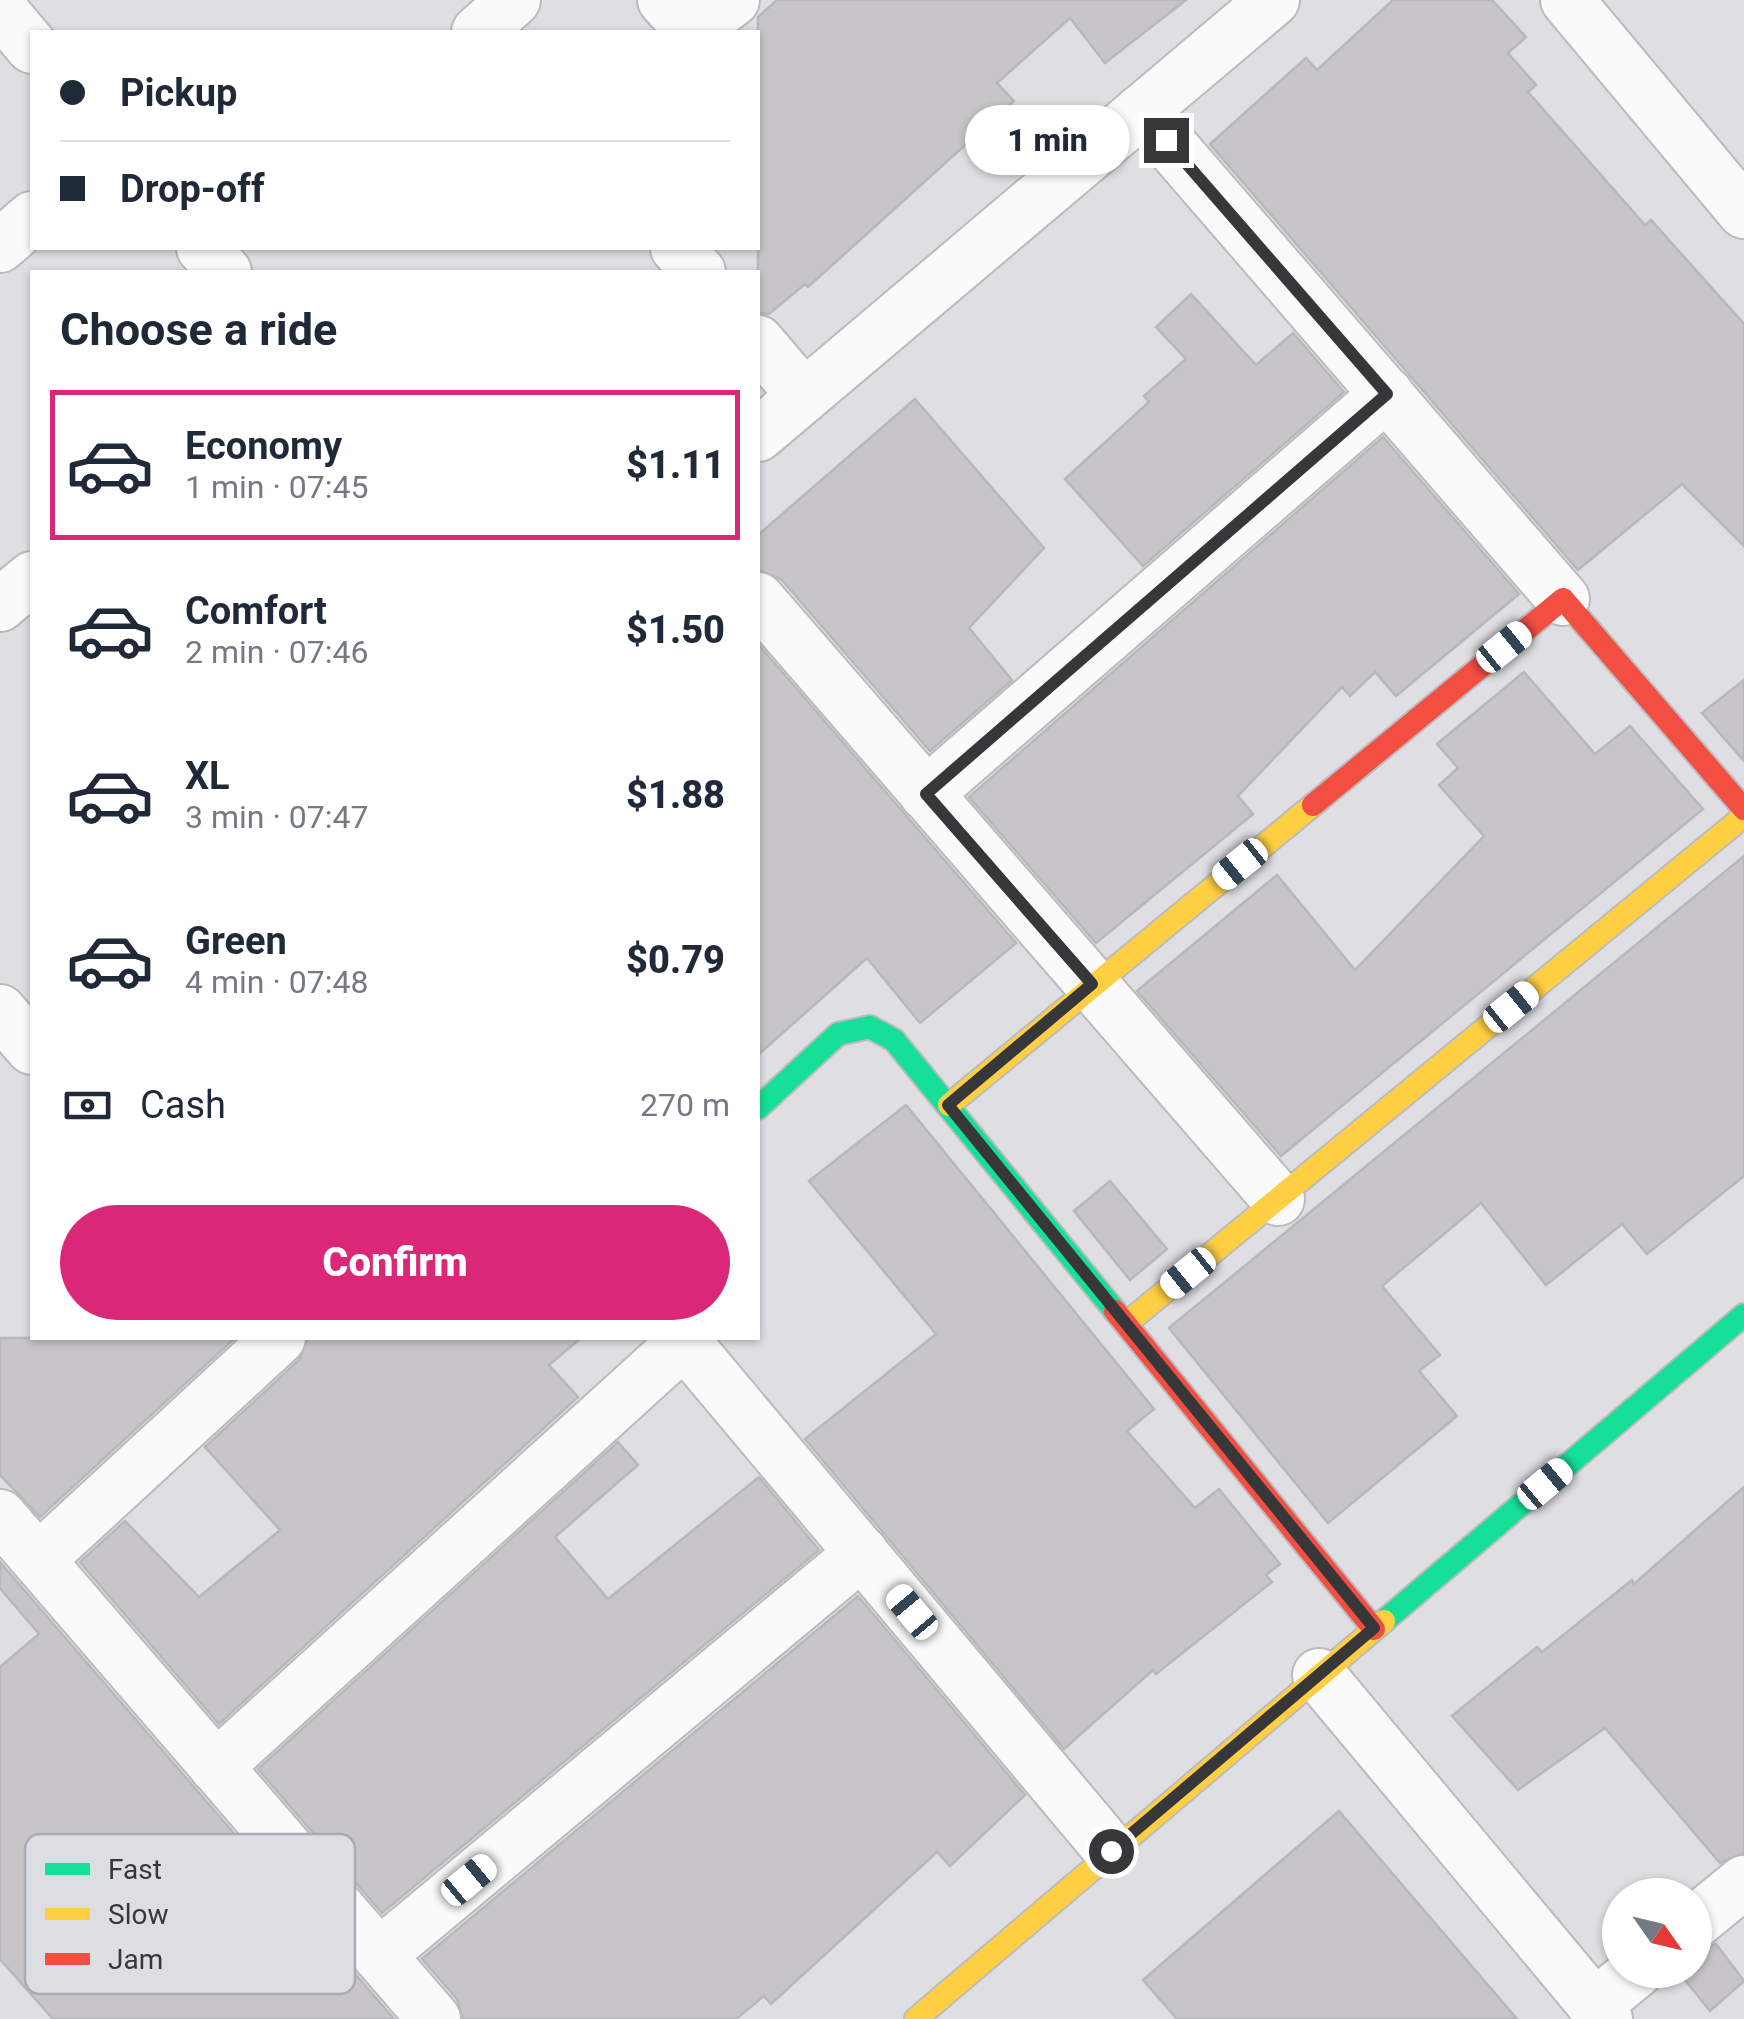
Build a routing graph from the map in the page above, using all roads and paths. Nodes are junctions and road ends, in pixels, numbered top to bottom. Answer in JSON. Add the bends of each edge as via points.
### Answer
{"nodes":[{"id":1,"x":664,"y":0,"type":"edge"},
{"id":2,"x":733,"y":0,"type":"edge"},
{"id":3,"x":1273,"y":0,"type":"edge"},
{"id":4,"x":1567,"y":0,"type":"edge"},
{"id":5,"x":0,"y":9,"type":"edge"},
{"id":6,"x":30,"y":45,"type":"edge"},
{"id":7,"x":1142,"y":111,"type":"junction"},
{"id":8,"x":1744,"y":212,"type":"edge"},
{"id":9,"x":30,"y":220,"type":"edge"},
{"id":10,"x":0,"y":246,"type":"edge"},
{"id":11,"x":679,"y":250,"type":"edge"},
{"id":12,"x":696,"y":270,"type":"edge"},
{"id":13,"x":760,"y":344,"type":"edge"},
{"id":14,"x":1387,"y":394,"type":"junction"},
{"id":15,"x":804,"y":396,"type":"junction"},
{"id":16,"x":760,"y":434,"type":"edge"},
{"id":17,"x":30,"y":580,"type":"edge"},
{"id":18,"x":1563,"y":599,"type":"junction"},
{"id":19,"x":760,"y":601,"type":"edge"},
{"id":20,"x":0,"y":605,"type":"edge"},
{"id":21,"x":926,"y":794,"type":"junction"},
{"id":22,"x":1744,"y":812,"type":"edge"},
{"id":23,"x":1092,"y":984,"type":"junction"},
{"id":24,"x":0,"y":1010,"type":"edge"},
{"id":25,"x":30,"y":1046,"type":"edge"},
{"id":26,"x":30,"y":1050,"type":"edge"},
{"id":27,"x":0,"y":1075,"type":"edge"},
{"id":28,"x":760,"y":1102,"type":"edge"},
{"id":29,"x":948,"y":1105,"type":"junction"},
{"id":30,"x":1278,"y":1199,"type":"junction"},
{"id":31,"x":1744,"y":1315,"type":"edge"},
{"id":32,"x":1128,"y":1322,"type":"junction"},
{"id":33,"x":277,"y":1340,"type":"edge"},
{"id":34,"x":682,"y":1340,"type":"edge"},
{"id":35,"x":0,"y":1516,"type":"edge"},
{"id":36,"x":862,"y":1553,"type":"junction"},
{"id":37,"x":38,"y":1560,"type":"junction"},
{"id":38,"x":1374,"y":1628,"type":"junction"},
{"id":39,"x":1319,"y":1675,"type":"junction"},
{"id":40,"x":216,"y":1767,"type":"junction"},
{"id":41,"x":274,"y":1834,"type":"edge"},
{"id":42,"x":1111,"y":1851,"type":"junction"},
{"id":43,"x":1744,"y":1882,"type":"edge"},
{"id":44,"x":1712,"y":1908,"type":"edge"},
{"id":45,"x":355,"y":1927,"type":"edge"},
{"id":46,"x":379,"y":1955,"type":"junction"},
{"id":47,"x":1622,"y":1988,"type":"edge"},
{"id":48,"x":1600,"y":2012,"type":"edge"},
{"id":49,"x":434,"y":2019,"type":"edge"},
{"id":50,"x":916,"y":2019,"type":"edge"}],
"edges":[{"from":1,"to":2,"type":"street","via":[[697,27]]},
{"from":3,"to":7,"type":"street"},
{"from":4,"to":8,"type":"street"},
{"from":5,"to":6,"type":"street"},
{"from":7,"to":14,"type":"street"},
{"from":7,"to":15,"type":"street"},
{"from":9,"to":10,"type":"street"},
{"from":11,"to":12,"type":"street"},
{"from":13,"to":15,"type":"street"},
{"from":14,"to":18,"type":"street"},
{"from":14,"to":21,"type":"street"},
{"from":15,"to":16,"type":"street"},
{"from":17,"to":20,"type":"street"},
{"from":18,"to":22,"type":"street"},
{"from":18,"to":23,"type":"street"},
{"from":19,"to":21,"type":"street"},
{"from":21,"to":23,"type":"street"},
{"from":22,"to":30,"type":"street"},
{"from":23,"to":29,"type":"street"},
{"from":23,"to":30,"type":"street"},
{"from":24,"to":25,"type":"street"},
{"from":26,"to":27,"type":"street"},
{"from":28,"to":29,"type":"street","via":[[838,1034],[870,1027],[894,1040]]},
{"from":29,"to":32,"type":"street"},
{"from":30,"to":32,"type":"street"},
{"from":31,"to":38,"type":"street"},
{"from":32,"to":38,"type":"street"},
{"from":33,"to":37,"type":"street"},
{"from":34,"to":36,"type":"street"},
{"from":34,"to":40,"type":"street"},
{"from":35,"to":37,"type":"street"},
{"from":36,"to":42,"type":"street"},
{"from":36,"to":46,"type":"street"},
{"from":37,"to":40,"type":"street"},
{"from":38,"to":39,"type":"street"},
{"from":39,"to":42,"type":"street"},
{"from":39,"to":48,"type":"street"},
{"from":40,"to":41,"type":"street"},
{"from":42,"to":50,"type":"street"},
{"from":43,"to":44,"type":"street"},
{"from":45,"to":46,"type":"street"},
{"from":46,"to":49,"type":"street"},
{"from":47,"to":48,"type":"street"}]}
